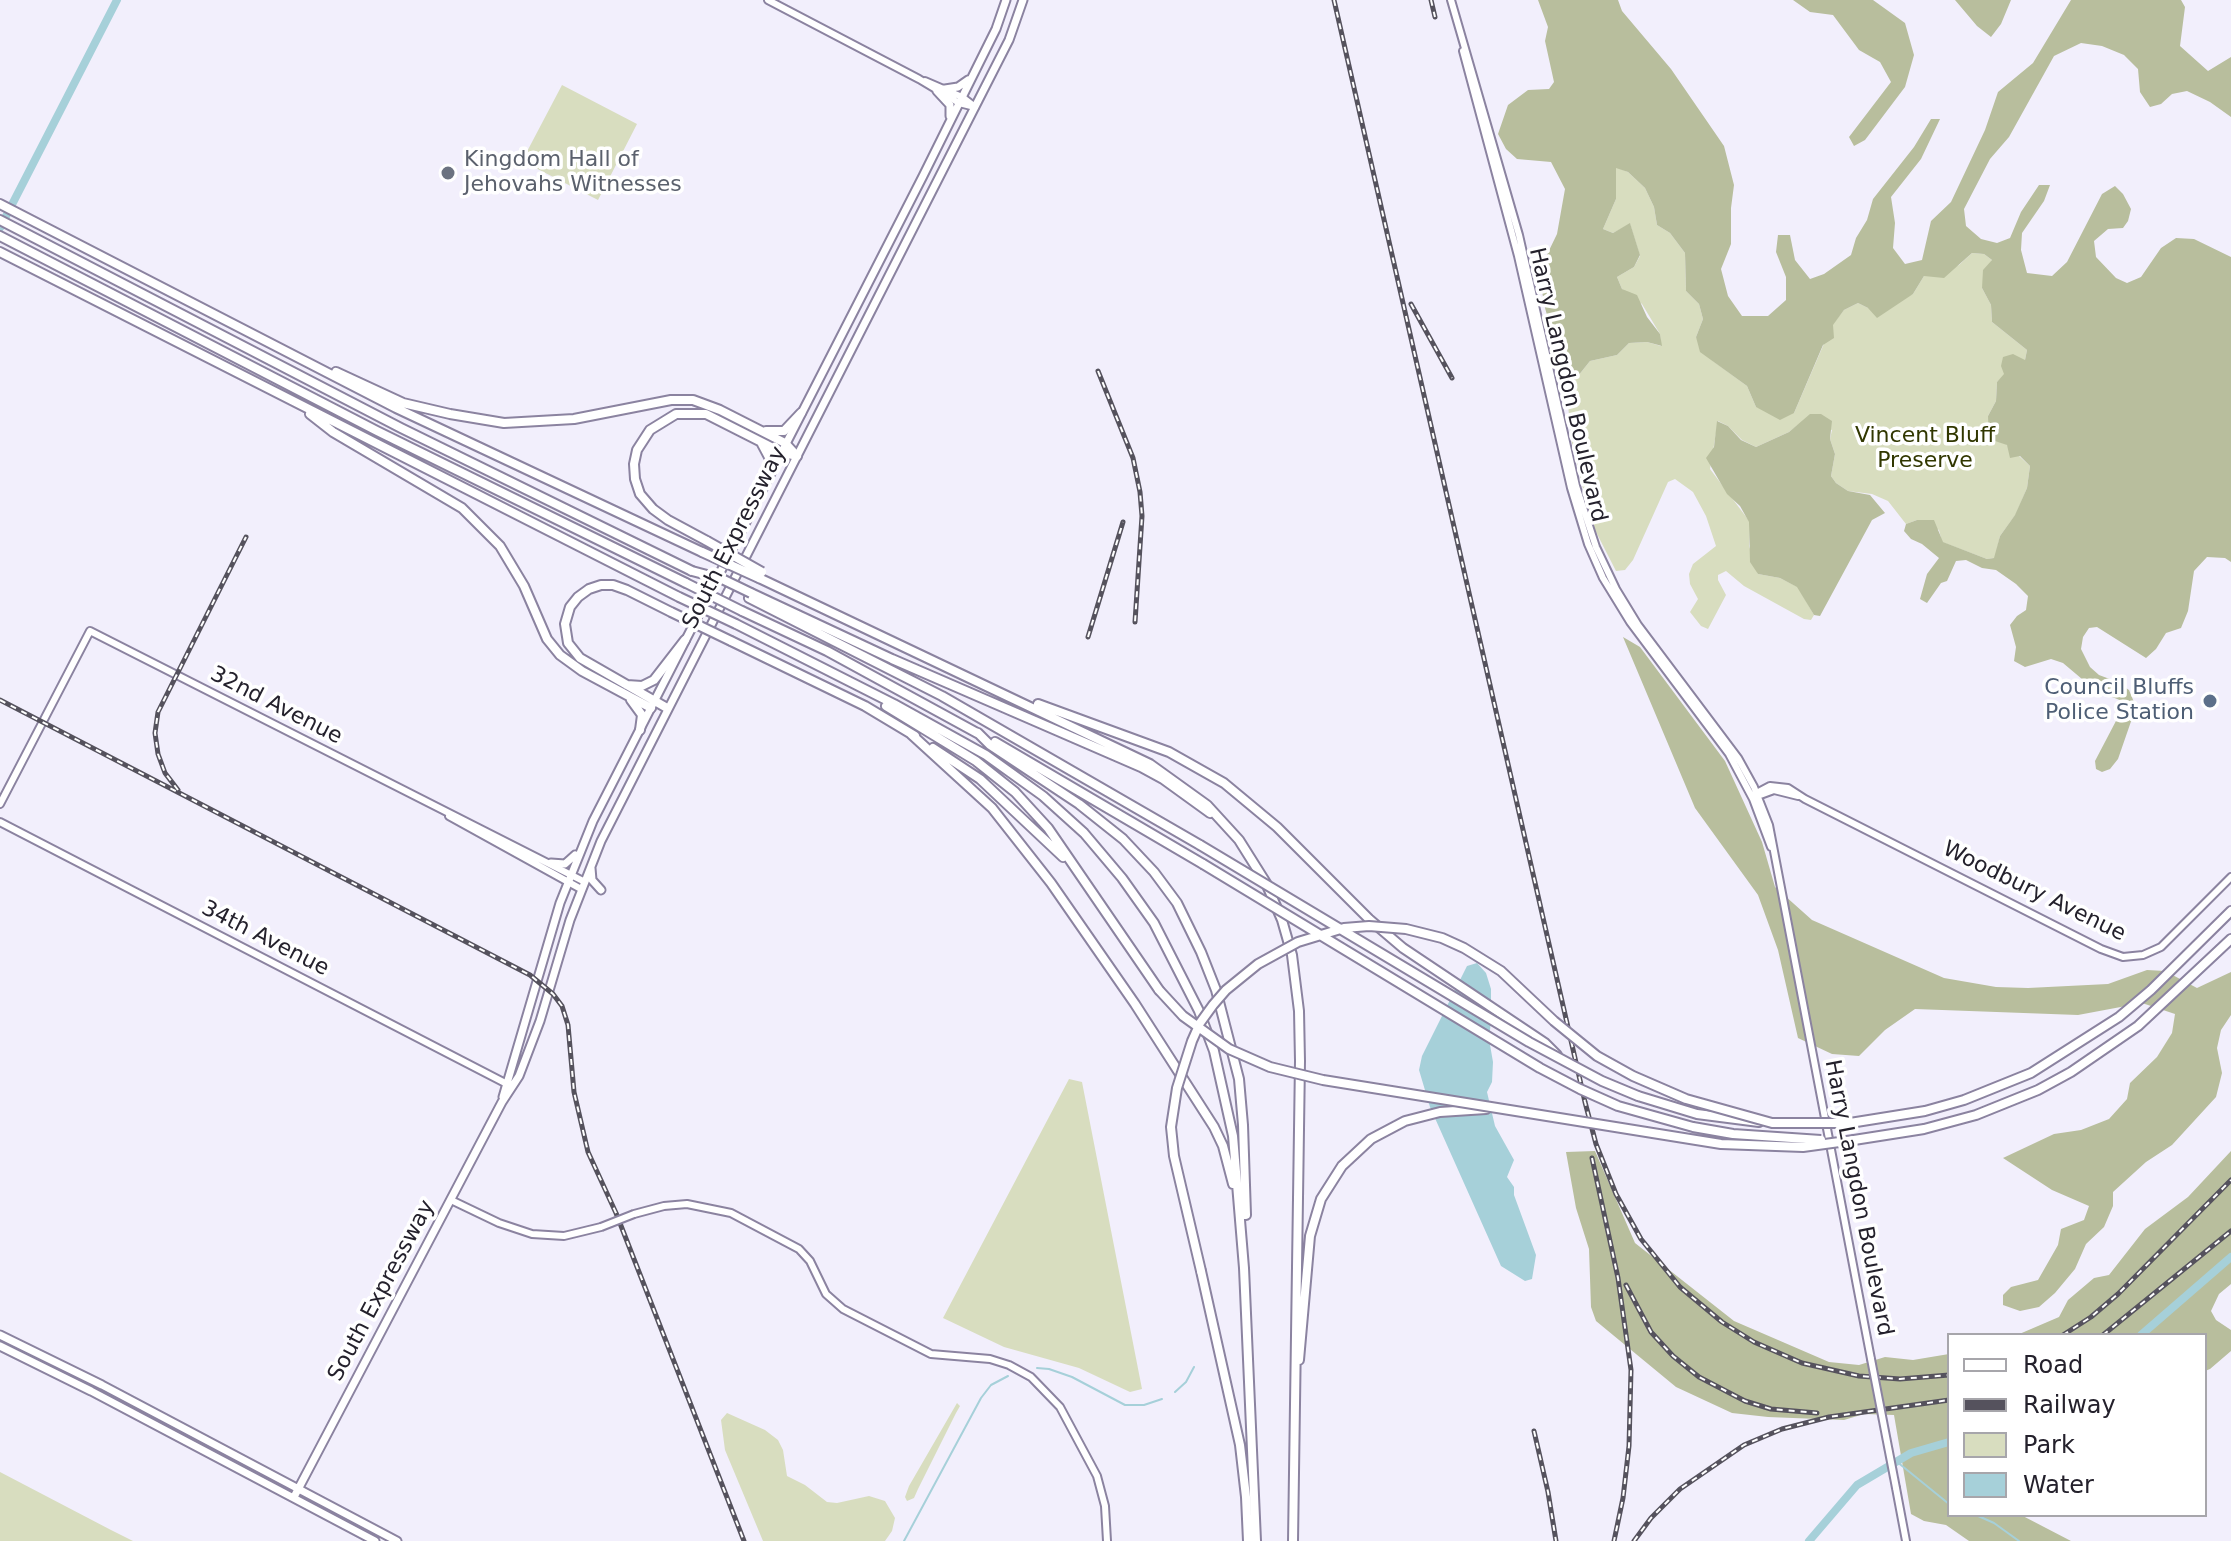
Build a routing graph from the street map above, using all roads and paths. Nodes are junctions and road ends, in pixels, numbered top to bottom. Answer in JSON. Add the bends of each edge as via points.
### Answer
{"nodes":[{"id":1,"x":768,"y":0,"type":"edge"},
{"id":2,"x":1006,"y":0,"type":"edge"},
{"id":3,"x":1023,"y":0,"type":"edge"},
{"id":4,"x":1451,"y":0,"type":"edge"},
{"id":5,"x":1455,"y":12,"type":"junction"},
{"id":6,"x":977,"y":69,"type":"junction"},
{"id":7,"x":941,"y":90,"type":"junction"},
{"id":8,"x":960,"y":100,"type":"junction"},
{"id":9,"x":975,"y":107,"type":"junction"},
{"id":10,"x":948,"y":126,"type":"junction"},
{"id":11,"x":0,"y":204,"type":"edge"},
{"id":12,"x":0,"y":220,"type":"edge"},
{"id":13,"x":0,"y":236,"type":"edge"},
{"id":14,"x":0,"y":252,"type":"edge"},
{"id":15,"x":302,"y":361,"type":"junction"},
{"id":16,"x":294,"y":402,"type":"junction"},
{"id":17,"x":801,"y":413,"type":"junction"},
{"id":18,"x":748,"y":429,"type":"junction"},
{"id":19,"x":783,"y":448,"type":"junction"},
{"id":20,"x":797,"y":456,"type":"junction"},
{"id":21,"x":771,"y":472,"type":"junction"},
{"id":22,"x":761,"y":575,"type":"junction"},
{"id":23,"x":750,"y":596,"type":"junction"},
{"id":24,"x":685,"y":640,"type":"junction"},
{"id":25,"x":810,"y":661,"type":"junction"},
{"id":26,"x":975,"y":679,"type":"junction"},
{"id":27,"x":619,"y":687,"type":"junction"},
{"id":28,"x":653,"y":705,"type":"junction"},
{"id":29,"x":667,"y":708,"type":"junction"},
{"id":30,"x":640,"y":730,"type":"junction"},
{"id":31,"x":978,"y":733,"type":"junction"},
{"id":32,"x":911,"y":734,"type":"junction"},
{"id":33,"x":1751,"y":781,"type":"junction"},
{"id":34,"x":1768,"y":789,"type":"junction"},
{"id":35,"x":1755,"y":795,"type":"junction"},
{"id":36,"x":0,"y":804,"type":"edge"},
{"id":37,"x":1763,"y":808,"type":"junction"},
{"id":38,"x":447,"y":813,"type":"junction"},
{"id":39,"x":0,"y":822,"type":"edge"},
{"id":40,"x":1229,"y":828,"type":"junction"},
{"id":41,"x":583,"y":843,"type":"junction"},
{"id":42,"x":593,"y":857,"type":"junction"},
{"id":43,"x":1777,"y":862,"type":"junction"},
{"id":44,"x":551,"y":863,"type":"junction"},
{"id":45,"x":569,"y":877,"type":"junction"},
{"id":46,"x":2231,"y":877,"type":"edge"},
{"id":47,"x":1082,"y":878,"type":"junction"},
{"id":48,"x":582,"y":885,"type":"junction"},
{"id":49,"x":601,"y":890,"type":"dead end"},
{"id":50,"x":2231,"y":911,"type":"edge"},
{"id":51,"x":2231,"y":939,"type":"edge"},
{"id":52,"x":1563,"y":1061,"type":"junction"},
{"id":53,"x":510,"y":1086,"type":"junction"},
{"id":54,"x":1501,"y":1109,"type":"junction"},
{"id":55,"x":1772,"y":1123,"type":"junction"},
{"id":56,"x":1854,"y":1140,"type":"junction"},
{"id":57,"x":451,"y":1200,"type":"junction"},
{"id":58,"x":1242,"y":1235,"type":"junction"},
{"id":59,"x":1244,"y":1268,"type":"junction"},
{"id":60,"x":0,"y":1335,"type":"edge"},
{"id":61,"x":0,"y":1346,"type":"edge"},
{"id":62,"x":1294,"y":1380,"type":"junction"},
{"id":63,"x":299,"y":1488,"type":"junction"},
{"id":64,"x":294,"y":1497,"type":"junction"},
{"id":65,"x":375,"y":1541,"type":"edge"},
{"id":66,"x":397,"y":1541,"type":"edge"},
{"id":67,"x":1107,"y":1541,"type":"edge"},
{"id":68,"x":1248,"y":1541,"type":"edge"},
{"id":69,"x":1256,"y":1541,"type":"edge"},
{"id":70,"x":1293,"y":1541,"type":"edge"},
{"id":71,"x":1906,"y":1541,"type":"edge"}],
"edges":[{"from":1,"to":7,"type":"main road"},
{"from":2,"to":6,"type":"main road","name":"South Expressway"},
{"from":3,"to":9,"type":"main road","name":"South Expressway"},
{"from":4,"to":5,"type":"main road","name":"Harry Langdon Boulevard"},
{"from":5,"to":33,"type":"main road","name":"Harry Langdon Boulevard","via":[[1519,235],[1576,486],[1596,547],[1638,625],[1720,731]]},
{"from":5,"to":35,"type":"main road","name":"Harry Langdon Boulevard","via":[[1588,544],[1624,614]]},
{"from":6,"to":7,"type":"main road","via":[[962,85]]},
{"from":6,"to":8,"type":"main road","name":"South Expressway"},
{"from":7,"to":8,"type":"main road"},
{"from":7,"to":10,"type":"main road","via":[[950,105]]},
{"from":8,"to":9,"type":"main road"},
{"from":8,"to":10,"type":"main road","name":"South Expressway"},
{"from":9,"to":20,"type":"main road","name":"South Expressway"},
{"from":10,"to":17,"type":"main road","name":"South Expressway"},
{"from":11,"to":15,"type":"highway"},
{"from":12,"to":23,"type":"highway","bridge":true,"via":[[401,428]]},
{"from":13,"to":31,"type":"highway","bridge":true,"via":[[377,431],[827,651]]},
{"from":14,"to":16,"type":"highway"},
{"from":15,"to":18,"type":"highway","via":[[403,403],[481,420],[574,419],[683,399],[703,403]]},
{"from":15,"to":22,"type":"highway","bridge":true,"via":[[702,552]]},
{"from":16,"to":25,"type":"highway","bridge":true},
{"from":16,"to":27,"type":"highway","via":[[333,432],[462,508],[509,561],[553,648],[578,669]]},
{"from":17,"to":18,"type":"highway","via":[[779,432]]},
{"from":17,"to":19,"type":"main road","name":"South Expressway"},
{"from":18,"to":19,"type":"highway"},
{"from":18,"to":21,"type":"highway","via":[[768,451]]},
{"from":18,"to":22,"type":"highway","bridge":true,"via":[[706,414],[676,414],[650,430],[637,450],[635,479],[653,509]]},
{"from":19,"to":20,"type":"highway"},
{"from":19,"to":21,"type":"main road","name":"South Expressway"},
{"from":20,"to":29,"type":"main road","name":"South Expressway"},
{"from":21,"to":24,"type":"main road","name":"South Expressway"},
{"from":22,"to":26,"type":"highway"},
{"from":23,"to":40,"type":"highway","via":[[1141,767]]},
{"from":23,"to":52,"type":"highway","bridge":true,"via":[[956,704]]},
{"from":24,"to":27,"type":"highway","via":[[654,680]]},
{"from":24,"to":28,"type":"main road","name":"South Expressway"},
{"from":25,"to":47,"type":"highway","via":[[976,761],[1015,792]]},
{"from":25,"to":58,"type":"highway","via":[[986,755],[1084,833],[1122,878],[1179,968],[1214,1051],[1233,1136]]},
{"from":26,"to":40,"type":"highway","via":[[1150,764],[1189,790]]},
{"from":26,"to":52,"type":"highway","bridge":true,"via":[[1169,752],[1208,773],[1277,827],[1403,948],[1545,1043]]},
{"from":27,"to":28,"type":"highway"},
{"from":27,"to":30,"type":"highway","via":[[640,711]]},
{"from":27,"to":32,"type":"highway","bridge":true,"via":[[580,658],[566,638],[574,601],[589,589],[613,585],[865,706]]},
{"from":28,"to":29,"type":"highway"},
{"from":28,"to":30,"type":"main road","name":"South Expressway"},
{"from":29,"to":42,"type":"main road","name":"South Expressway"},
{"from":30,"to":41,"type":"main road","name":"South Expressway"},
{"from":31,"to":56,"type":"highway","bridge":true,"via":[[1540,1068],[1618,1106],[1733,1134]]},
{"from":31,"to":59,"type":"highway","via":[[1123,839],[1177,903],[1195,939],[1216,990],[1239,1079]]},
{"from":32,"to":47,"type":"highway","via":[[980,779]]},
{"from":32,"to":58,"type":"highway","via":[[992,808],[1025,848],[1143,1016],[1214,1127],[1231,1176]]},
{"from":33,"to":34,"type":"main road","name":"Woodbury Avenue"},
{"from":33,"to":35,"type":"main road","name":"Harry Langdon Boulevard"},
{"from":34,"to":35,"type":"main road"},
{"from":34,"to":37,"type":"main road"},
{"from":34,"to":46,"type":"main road","name":"Woodbury Avenue","via":[[1785,786],[2123,957],[2148,954],[2166,944]]},
{"from":35,"to":37,"type":"main road","name":"Harry Langdon Boulevard"},
{"from":35,"to":43,"type":"main road","name":"Harry Langdon Boulevard"},
{"from":36,"to":38,"type":"main road","name":"32nd Avenue","via":[[90,631]]},
{"from":37,"to":43,"type":"main road","name":"Harry Langdon Boulevard"},
{"from":38,"to":44,"type":"main road","name":"32nd Avenue"},
{"from":38,"to":45,"type":"main road","name":"32nd Avenue","via":[[459,824]]},
{"from":39,"to":53,"type":"main road","name":"34th Avenue"},
{"from":40,"to":62,"type":"highway","via":[[1266,883],[1282,920],[1297,988]]},
{"from":41,"to":44,"type":"main road","via":[[568,862]]},
{"from":41,"to":45,"type":"main road","name":"South Expressway"},
{"from":42,"to":48,"type":"main road","name":"South Expressway"},
{"from":42,"to":49,"type":"main road","via":[[591,877]]},
{"from":43,"to":71,"type":"main road","name":"Harry Langdon Boulevard","bridge":true},
{"from":44,"to":45,"type":"main road","name":"32nd Avenue"},
{"from":45,"to":48,"type":"main road","name":"32nd Avenue"},
{"from":45,"to":53,"type":"main road","name":"South Expressway"},
{"from":47,"to":54,"type":"highway","bridge":true,"via":[[1159,990],[1206,1035],[1257,1062],[1323,1080]]},
{"from":48,"to":53,"type":"main road","name":"South Expressway","via":[[535,1033]]},
{"from":50,"to":55,"type":"highway","bridge":true,"via":[[2119,1017],[2031,1073],[1964,1100],[1905,1115],[1850,1123]]},
{"from":51,"to":56,"type":"highway","via":[[2113,1046],[2038,1090],[1976,1115]]},
{"from":52,"to":55,"type":"highway","bridge":true,"via":[[1668,1106]]},
{"from":53,"to":57,"type":"main road","name":"South Expressway"},
{"from":54,"to":56,"type":"highway","bridge":true,"via":[[1721,1144],[1803,1147]]},
{"from":54,"to":62,"type":"highway","bridge":true,"via":[[1421,1116],[1379,1133],[1351,1155],[1328,1185],[1310,1236]]},
{"from":55,"to":68,"type":"highway","bridge":true,"via":[[1686,1099],[1612,1065],[1501,971],[1431,935],[1391,927],[1329,932],[1279,950],[1226,990],[1200,1023],[1184,1061],[1171,1127],[1240,1445]]},
{"from":57,"to":63,"type":"main road","name":"South Expressway"},
{"from":57,"to":67,"type":"main road","bridge":true,"via":[[511,1229],[538,1235],[580,1234],[664,1206],[687,1204],[739,1216],[799,1249],[826,1294],[843,1309],[925,1351],[1003,1363],[1031,1377],[1065,1415],[1097,1476]]},
{"from":58,"to":59,"type":"highway"},
{"from":59,"to":69,"type":"highway"},
{"from":60,"to":63,"type":"main road"},
{"from":61,"to":64,"type":"main road"},
{"from":62,"to":70,"type":"highway"},
{"from":63,"to":64,"type":"main road","name":"South Expressway"},
{"from":63,"to":66,"type":"main road"},
{"from":64,"to":65,"type":"main road"}]}
